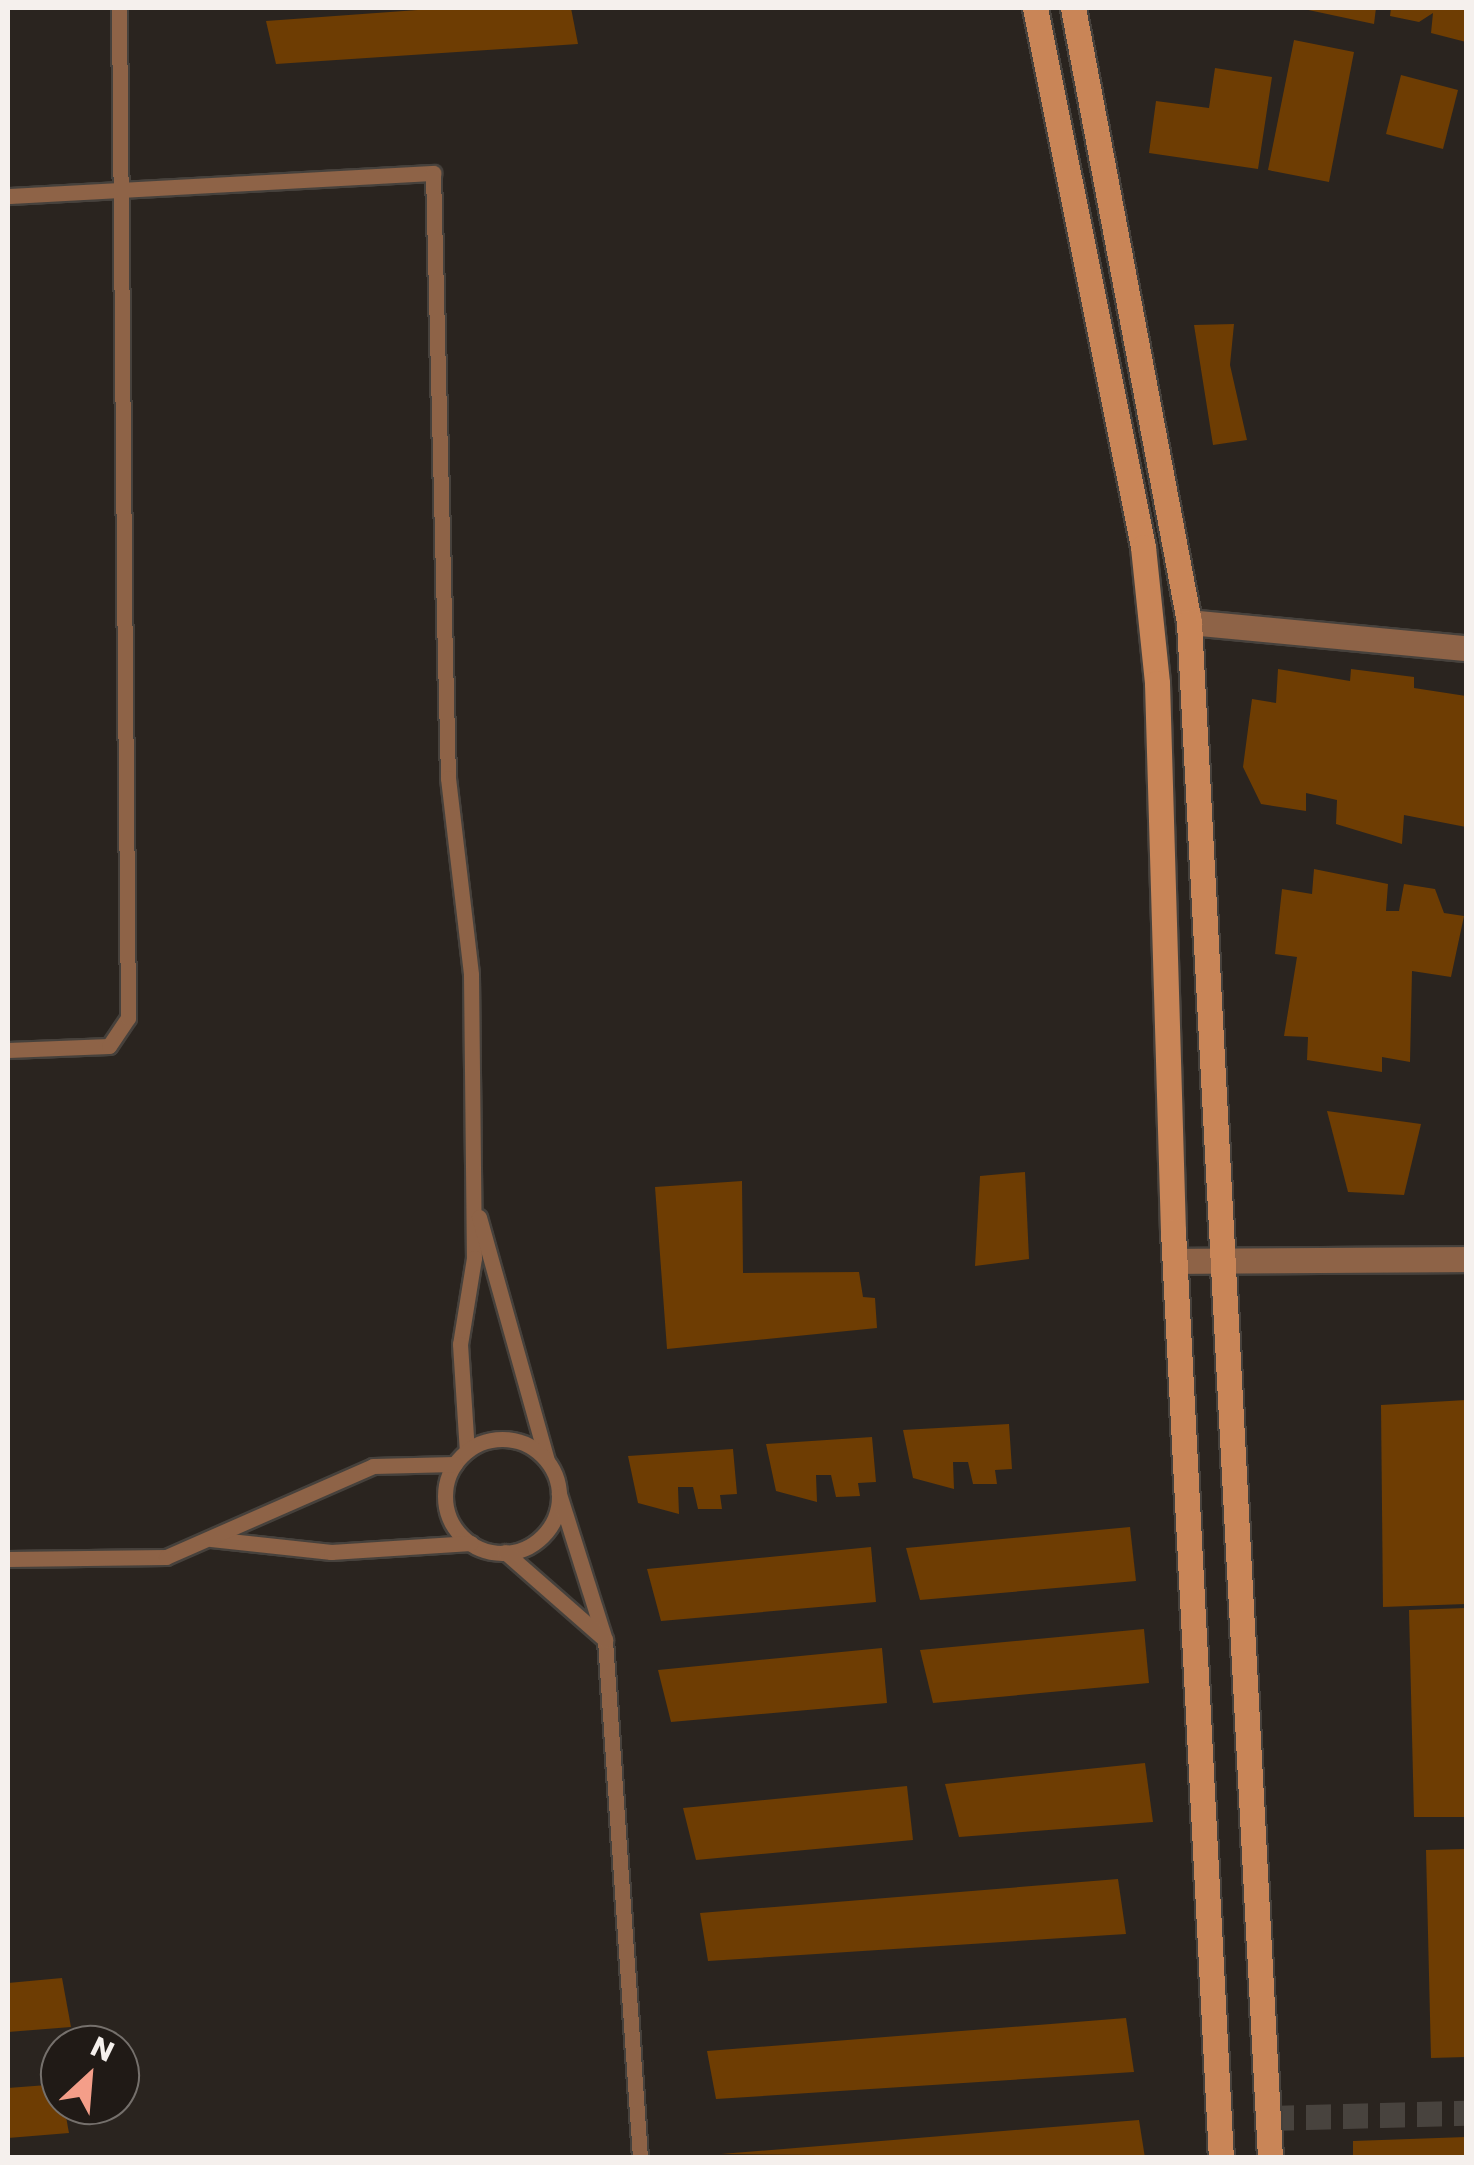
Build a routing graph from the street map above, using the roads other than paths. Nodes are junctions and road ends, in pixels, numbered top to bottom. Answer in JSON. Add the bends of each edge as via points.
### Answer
{"nodes":[{"id":1,"x":119,"y":8,"type":"edge"},
{"id":2,"x":1035,"y":8,"type":"edge"},
{"id":3,"x":1073,"y":8,"type":"edge"},
{"id":4,"x":1052,"y":100,"type":"junction"},
{"id":5,"x":1090,"y":100,"type":"junction"},
{"id":6,"x":120,"y":190,"type":"junction"},
{"id":7,"x":8,"y":196,"type":"edge"},
{"id":8,"x":1189,"y":635,"type":"junction"},
{"id":9,"x":1466,"y":648,"type":"edge"},
{"id":10,"x":1154,"y":649,"type":"junction"},
{"id":11,"x":8,"y":1050,"type":"edge"},
{"id":12,"x":473,"y":1198,"type":"junction"},
{"id":13,"x":1223,"y":1258,"type":"junction"},
{"id":14,"x":1466,"y":1259,"type":"edge"},
{"id":15,"x":1175,"y":1261,"type":"junction"},
{"id":16,"x":467,"y":1451,"type":"junction"},
{"id":17,"x":547,"y":1460,"type":"junction"},
{"id":18,"x":455,"y":1464,"type":"junction"},
{"id":19,"x":560,"y":1494,"type":"junction"},
{"id":20,"x":207,"y":1538,"type":"junction"},
{"id":21,"x":471,"y":1543,"type":"junction"},
{"id":22,"x":505,"y":1552,"type":"junction"},
{"id":23,"x":8,"y":1559,"type":"edge"},
{"id":24,"x":606,"y":1640,"type":"junction"},
{"id":25,"x":640,"y":2158,"type":"edge"},
{"id":26,"x":1221,"y":2158,"type":"edge"},
{"id":27,"x":1270,"y":2158,"type":"edge"}],
"edges":[{"from":1,"to":6,"type":"lane"},
{"from":2,"to":4,"type":"main road"},
{"from":3,"to":5,"type":"main road"},
{"from":4,"to":5,"type":"main road"},
{"from":4,"to":10,"type":"main road","via":[[1143,547]]},
{"from":5,"to":8,"type":"main road"},
{"from":6,"to":7,"type":"lane"},
{"from":6,"to":11,"type":"lane","via":[[128,1018],[109,1046]]},
{"from":6,"to":12,"type":"lane","via":[[433,172],[448,778],[470,976]]},
{"from":8,"to":9,"type":"street"},
{"from":8,"to":10,"type":"main road"},
{"from":8,"to":13,"type":"main road"},
{"from":10,"to":15,"type":"main road"},
{"from":12,"to":16,"type":"lane","via":[[460,1344]]},
{"from":12,"to":17,"type":"lane"},
{"from":13,"to":14,"type":"street"},
{"from":13,"to":15,"type":"street"},
{"from":13,"to":27,"type":"main road"},
{"from":15,"to":26,"type":"main road"},
{"from":16,"to":17,"type":"lane","via":[[500,1439]]},
{"from":16,"to":18,"type":"lane"},
{"from":17,"to":19,"type":"lane"},
{"from":18,"to":20,"type":"lane","via":[[373,1466]]},
{"from":18,"to":21,"type":"lane","via":[[445,1498]]},
{"from":19,"to":22,"type":"lane","via":[[550,1527]]},
{"from":19,"to":24,"type":"lane"},
{"from":20,"to":21,"type":"lane","via":[[331,1552]]},
{"from":20,"to":23,"type":"lane","via":[[166,1557]]},
{"from":21,"to":22,"type":"lane"},
{"from":22,"to":24,"type":"lane"},
{"from":24,"to":25,"type":"lane"}]}
